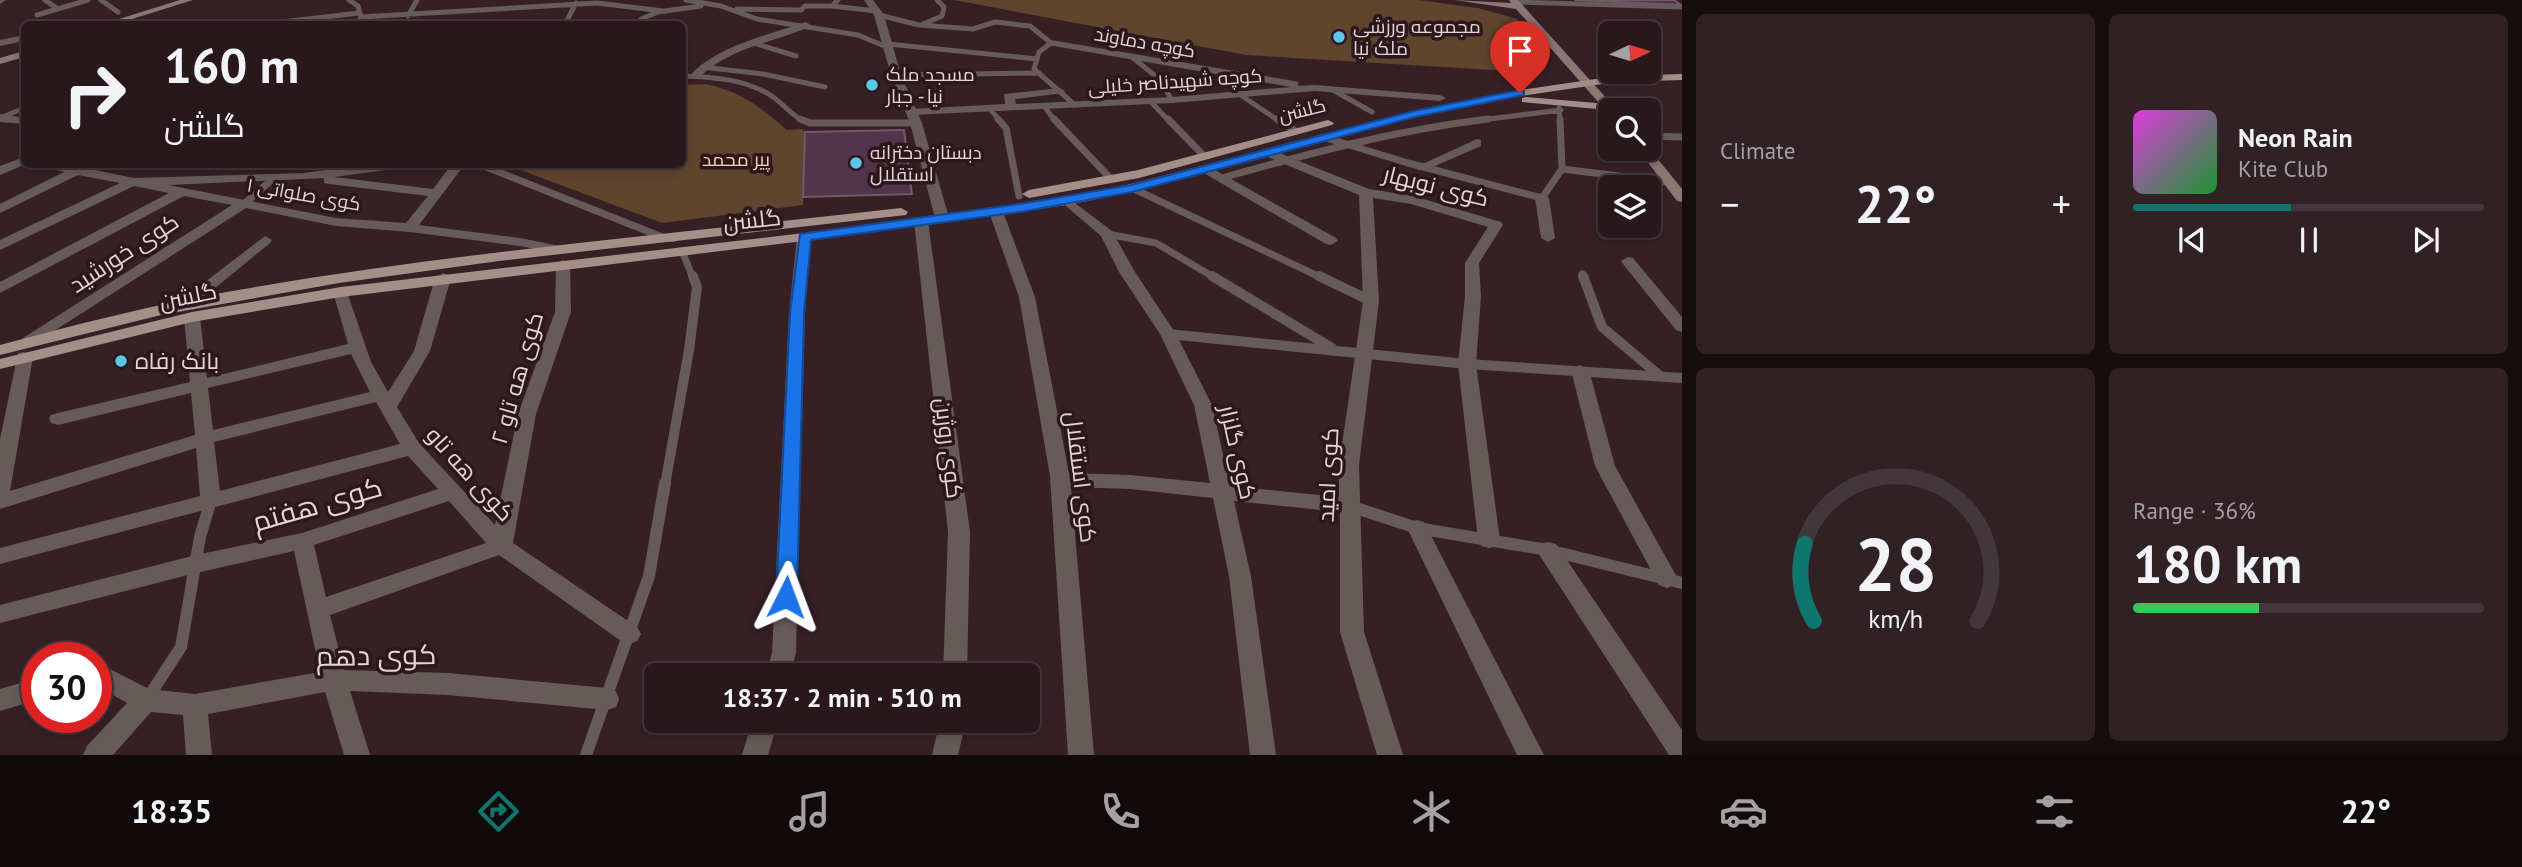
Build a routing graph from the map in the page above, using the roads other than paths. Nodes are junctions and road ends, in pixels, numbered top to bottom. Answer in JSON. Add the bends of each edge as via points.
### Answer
{"nodes":[{"id":1,"x":45,"y":0,"type":"edge"},
{"id":2,"x":88,"y":0,"type":"edge"},
{"id":3,"x":101,"y":0,"type":"edge"},
{"id":4,"x":189,"y":0,"type":"edge"},
{"id":5,"x":201,"y":0,"type":"edge"},
{"id":6,"x":349,"y":0,"type":"edge"},
{"id":7,"x":417,"y":0,"type":"edge"},
{"id":8,"x":686,"y":0,"type":"edge"},
{"id":9,"x":741,"y":0,"type":"edge"},
{"id":10,"x":838,"y":0,"type":"edge"},
{"id":11,"x":868,"y":0,"type":"edge"},
{"id":12,"x":937,"y":0,"type":"edge"},
{"id":13,"x":1458,"y":0,"type":"edge"},
{"id":14,"x":1499,"y":0,"type":"edge"},
{"id":15,"x":557,"y":3,"type":"edge"},
{"id":16,"x":576,"y":3,"type":"junction"},
{"id":17,"x":1516,"y":3,"type":"edge"},
{"id":18,"x":718,"y":6,"type":"junction"},
{"id":19,"x":832,"y":6,"type":"junction"},
{"id":20,"x":1682,"y":7,"type":"edge"},
{"id":21,"x":58,"y":9,"type":"junction"},
{"id":22,"x":729,"y":9,"type":"junction"},
{"id":23,"x":801,"y":10,"type":"junction"},
{"id":24,"x":663,"y":11,"type":"junction"},
{"id":25,"x":118,"y":12,"type":"dead end"},
{"id":26,"x":877,"y":13,"type":"junction"},
{"id":27,"x":37,"y":15,"type":"dead end"},
{"id":28,"x":360,"y":15,"type":"junction"},
{"id":29,"x":408,"y":16,"type":"junction"},
{"id":30,"x":118,"y":21,"type":"edge"},
{"id":31,"x":132,"y":21,"type":"edge"},
{"id":32,"x":297,"y":21,"type":"edge"},
{"id":33,"x":358,"y":21,"type":"edge"},
{"id":34,"x":567,"y":21,"type":"edge"},
{"id":35,"x":641,"y":21,"type":"edge"},
{"id":36,"x":789,"y":22,"type":"junction"},
{"id":37,"x":806,"y":25,"type":"junction"},
{"id":38,"x":919,"y":25,"type":"junction"},
{"id":39,"x":21,"y":39,"type":"edge"},
{"id":40,"x":0,"y":43,"type":"edge"},
{"id":41,"x":1051,"y":43,"type":"junction"},
{"id":42,"x":757,"y":44,"type":"junction"},
{"id":43,"x":888,"y":46,"type":"junction"},
{"id":44,"x":21,"y":53,"type":"edge"},
{"id":45,"x":796,"y":56,"type":"dead end"},
{"id":46,"x":1133,"y":58,"type":"junction"},
{"id":47,"x":0,"y":59,"type":"edge"},
{"id":48,"x":1037,"y":59,"type":"junction"},
{"id":49,"x":1682,"y":67,"type":"edge"},
{"id":50,"x":1661,"y":68,"type":"edge"},
{"id":51,"x":699,"y":71,"type":"junction"},
{"id":52,"x":1039,"y":73,"type":"junction"},
{"id":53,"x":1598,"y":73,"type":"edge"},
{"id":54,"x":686,"y":75,"type":"edge"},
{"id":55,"x":896,"y":75,"type":"junction"},
{"id":56,"x":1583,"y":77,"type":"junction"},
{"id":57,"x":1682,"y":77,"type":"edge"},
{"id":58,"x":825,"y":87,"type":"dead end"},
{"id":59,"x":1315,"y":88,"type":"junction"},
{"id":60,"x":1331,"y":89,"type":"junction"},
{"id":61,"x":1060,"y":91,"type":"junction"},
{"id":62,"x":1242,"y":96,"type":"junction"},
{"id":63,"x":1440,"y":98,"type":"junction"},
{"id":64,"x":1600,"y":98,"type":"edge"},
{"id":65,"x":1172,"y":100,"type":"junction"},
{"id":66,"x":1484,"y":100,"type":"junction"},
{"id":67,"x":1150,"y":101,"type":"junction"},
{"id":68,"x":1075,"y":105,"type":"junction"},
{"id":69,"x":1558,"y":105,"type":"junction"},
{"id":70,"x":1044,"y":106,"type":"junction"},
{"id":71,"x":1013,"y":108,"type":"junction"},
{"id":72,"x":1598,"y":108,"type":"edge"},
{"id":73,"x":21,"y":109,"type":"edge"},
{"id":74,"x":990,"y":109,"type":"junction"},
{"id":75,"x":1372,"y":113,"type":"junction"},
{"id":76,"x":2,"y":118,"type":"edge"},
{"id":77,"x":914,"y":118,"type":"junction"},
{"id":78,"x":21,"y":121,"type":"edge"},
{"id":79,"x":1295,"y":131,"type":"junction"},
{"id":80,"x":1661,"y":136,"type":"edge"},
{"id":81,"x":1322,"y":137,"type":"junction"},
{"id":82,"x":1682,"y":137,"type":"edge"},
{"id":83,"x":1345,"y":143,"type":"junction"},
{"id":84,"x":1477,"y":143,"type":"dead end"},
{"id":85,"x":1267,"y":152,"type":"junction"},
{"id":86,"x":0,"y":156,"type":"edge"},
{"id":87,"x":21,"y":160,"type":"edge"},
{"id":88,"x":1288,"y":160,"type":"junction"},
{"id":89,"x":1653,"y":161,"type":"edge"},
{"id":90,"x":21,"y":162,"type":"edge"},
{"id":91,"x":1205,"y":163,"type":"junction"},
{"id":92,"x":1422,"y":167,"type":"junction"},
{"id":93,"x":62,"y":168,"type":"edge"},
{"id":94,"x":371,"y":168,"type":"edge"},
{"id":95,"x":456,"y":168,"type":"edge"},
{"id":96,"x":485,"y":168,"type":"edge"},
{"id":97,"x":1562,"y":169,"type":"junction"},
{"id":98,"x":0,"y":171,"type":"edge"},
{"id":99,"x":76,"y":171,"type":"junction"},
{"id":100,"x":303,"y":177,"type":"junction"},
{"id":101,"x":274,"y":178,"type":"junction"},
{"id":102,"x":1222,"y":178,"type":"junction"},
{"id":103,"x":1111,"y":179,"type":"junction"},
{"id":104,"x":1668,"y":181,"type":"junction"},
{"id":105,"x":132,"y":182,"type":"junction"},
{"id":106,"x":1132,"y":188,"type":"junction"},
{"id":107,"x":179,"y":193,"type":"junction"},
{"id":108,"x":437,"y":193,"type":"junction"},
{"id":109,"x":1366,"y":193,"type":"junction"},
{"id":110,"x":1019,"y":196,"type":"junction"},
{"id":111,"x":1542,"y":198,"type":"junction"},
{"id":112,"x":1682,"y":198,"type":"edge"},
{"id":113,"x":1067,"y":201,"type":"junction"},
{"id":114,"x":245,"y":204,"type":"junction"},
{"id":115,"x":0,"y":209,"type":"edge"},
{"id":116,"x":996,"y":212,"type":"junction"},
{"id":117,"x":940,"y":213,"type":"junction"},
{"id":118,"x":921,"y":221,"type":"junction"},
{"id":119,"x":410,"y":228,"type":"junction"},
{"id":120,"x":1107,"y":234,"type":"junction"},
{"id":121,"x":804,"y":237,"type":"junction"},
{"id":122,"x":1548,"y":238,"type":"dead end"},
{"id":123,"x":670,"y":239,"type":"junction"},
{"id":124,"x":265,"y":240,"type":"dead end"},
{"id":125,"x":1331,"y":241,"type":"dead end"},
{"id":126,"x":0,"y":246,"type":"edge"},
{"id":127,"x":682,"y":251,"type":"junction"},
{"id":128,"x":561,"y":257,"type":"junction"},
{"id":129,"x":1628,"y":261,"type":"dead end"},
{"id":130,"x":1581,"y":275,"type":"dead end"},
{"id":131,"x":443,"y":278,"type":"junction"},
{"id":132,"x":0,"y":288,"type":"edge"},
{"id":133,"x":341,"y":292,"type":"junction"},
{"id":134,"x":1371,"y":301,"type":"junction"},
{"id":135,"x":189,"y":311,"type":"junction"},
{"id":136,"x":1682,"y":327,"type":"edge"},
{"id":137,"x":1168,"y":334,"type":"junction"},
{"id":138,"x":357,"y":347,"type":"junction"},
{"id":139,"x":0,"y":350,"type":"edge"},
{"id":140,"x":26,"y":350,"type":"junction"},
{"id":141,"x":1335,"y":350,"type":"junction"},
{"id":142,"x":1364,"y":353,"type":"junction"},
{"id":143,"x":0,"y":364,"type":"edge"},
{"id":144,"x":1467,"y":364,"type":"junction"},
{"id":145,"x":1580,"y":370,"type":"junction"},
{"id":146,"x":1660,"y":376,"type":"junction"},
{"id":147,"x":1682,"y":377,"type":"edge"},
{"id":148,"x":200,"y":386,"type":"junction"},
{"id":149,"x":384,"y":401,"type":"junction"},
{"id":150,"x":58,"y":419,"type":"dead end"},
{"id":151,"x":205,"y":438,"type":"junction"},
{"id":152,"x":412,"y":448,"type":"junction"},
{"id":153,"x":1061,"y":480,"type":"junction"},
{"id":154,"x":1224,"y":491,"type":"junction"},
{"id":155,"x":453,"y":492,"type":"junction"},
{"id":156,"x":0,"y":493,"type":"edge"},
{"id":157,"x":211,"y":500,"type":"junction"},
{"id":158,"x":0,"y":502,"type":"edge"},
{"id":159,"x":1350,"y":506,"type":"junction"},
{"id":160,"x":1418,"y":528,"type":"junction"},
{"id":161,"x":1489,"y":540,"type":"junction"},
{"id":162,"x":302,"y":541,"type":"junction"},
{"id":163,"x":502,"y":546,"type":"junction"},
{"id":164,"x":1548,"y":550,"type":"junction"},
{"id":165,"x":0,"y":556,"type":"edge"},
{"id":166,"x":196,"y":564,"type":"junction"},
{"id":167,"x":1675,"y":581,"type":"edge"},
{"id":168,"x":317,"y":610,"type":"junction"},
{"id":169,"x":0,"y":614,"type":"edge"},
{"id":170,"x":629,"y":634,"type":"junction"},
{"id":171,"x":780,"y":663,"type":"edge"},
{"id":172,"x":956,"y":663,"type":"edge"},
{"id":173,"x":334,"y":680,"type":"junction"},
{"id":174,"x":112,"y":682,"type":"edge"},
{"id":175,"x":21,"y":694,"type":"edge"},
{"id":176,"x":607,"y":699,"type":"junction"},
{"id":177,"x":0,"y":700,"type":"edge"},
{"id":178,"x":146,"y":700,"type":"junction"},
{"id":179,"x":195,"y":705,"type":"junction"},
{"id":180,"x":761,"y":733,"type":"edge"},
{"id":181,"x":950,"y":733,"type":"edge"},
{"id":182,"x":1682,"y":751,"type":"edge"},
{"id":183,"x":96,"y":755,"type":"edge"},
{"id":184,"x":199,"y":755,"type":"edge"},
{"id":185,"x":357,"y":755,"type":"edge"},
{"id":186,"x":586,"y":755,"type":"edge"},
{"id":187,"x":755,"y":755,"type":"edge"},
{"id":188,"x":945,"y":755,"type":"edge"},
{"id":189,"x":1081,"y":755,"type":"edge"},
{"id":190,"x":1263,"y":755,"type":"edge"},
{"id":191,"x":1390,"y":755,"type":"edge"},
{"id":192,"x":1531,"y":755,"type":"edge"}],
"edges":[{"from":1,"to":21,"type":"lane"},
{"from":2,"to":21,"type":"lane"},
{"from":3,"to":25,"type":"lane"},
{"from":4,"to":30,"type":"main road"},
{"from":5,"to":31,"type":"main road"},
{"from":6,"to":28,"type":"lane","via":[[358,6]]},
{"from":7,"to":29,"type":"lane"},
{"from":8,"to":18,"type":"lane"},
{"from":9,"to":22,"type":"lane"},
{"from":10,"to":19,"type":"lane"},
{"from":11,"to":26,"type":"street"},
{"from":12,"to":38,"type":"lane","via":[[944,7],[942,16]]},
{"from":13,"to":17,"type":"main road"},
{"from":14,"to":17,"type":"main road"},
{"from":15,"to":16,"type":"lane"},
{"from":15,"to":29,"type":"lane"},
{"from":16,"to":24,"type":"lane"},
{"from":16,"to":34,"type":"lane"},
{"from":17,"to":20,"type":"lane"},
{"from":17,"to":56,"type":"main road"},
{"from":18,"to":22,"type":"lane"},
{"from":18,"to":24,"type":"lane"},
{"from":19,"to":23,"type":"lane"},
{"from":19,"to":26,"type":"lane"},
{"from":21,"to":27,"type":"lane"},
{"from":22,"to":23,"type":"lane"},
{"from":22,"to":36,"type":"lane","via":[[757,19]]},
{"from":23,"to":36,"type":"lane"},
{"from":24,"to":35,"type":"lane"},
{"from":26,"to":38,"type":"lane"},
{"from":26,"to":43,"type":"street"},
{"from":28,"to":29,"type":"lane"},
{"from":28,"to":32,"type":"lane"},
{"from":28,"to":33,"type":"lane"},
{"from":36,"to":37,"type":"lane"},
{"from":37,"to":42,"type":"street"},
{"from":37,"to":43,"type":"lane"},
{"from":38,"to":41,"type":"lane","via":[[973,29],[995,22],[1030,26]]},
{"from":39,"to":40,"type":"street"},
{"from":41,"to":46,"type":"street","name":"کوچه دماوند"},
{"from":41,"to":48,"type":"lane"},
{"from":42,"to":45,"type":"lane"},
{"from":42,"to":51,"type":"street","via":[[715,58]]},
{"from":43,"to":48,"type":"lane"},
{"from":43,"to":55,"type":"street"},
{"from":44,"to":47,"type":"main road"},
{"from":46,"to":59,"type":"street","name":"کوچه دماوند"},
{"from":46,"to":65,"type":"lane","via":[[1158,78]]},
{"from":48,"to":52,"type":"lane","via":[[1034,69]]},
{"from":49,"to":50,"type":"main road"},
{"from":51,"to":54,"type":"lane"},
{"from":51,"to":58,"type":"lane","via":[[763,75]]},
{"from":51,"to":77,"type":"lane","via":[[773,96],[796,119],[810,123]]},
{"from":52,"to":55,"type":"lane"},
{"from":52,"to":61,"type":"lane"},
{"from":53,"to":56,"type":"main road"},
{"from":55,"to":77,"type":"street"},
{"from":56,"to":57,"type":"main road"},
{"from":56,"to":63,"type":"main road","name":"گلشن","via":[[1502,84]]},
{"from":56,"to":64,"type":"main road"},
{"from":56,"to":66,"type":"main road","name":"گلشن"},
{"from":59,"to":60,"type":"street","name":"کوچه شهیدناصر خلیلی"},
{"from":59,"to":62,"type":"street","name":"کوچه شهیدناصر خلیلی"},
{"from":60,"to":63,"type":"street","name":"کوچه شهیدناصر خلیلی"},
{"from":60,"to":75,"type":"lane"},
{"from":61,"to":68,"type":"lane"},
{"from":61,"to":71,"type":"street","via":[[1008,96]]},
{"from":62,"to":65,"type":"street","name":"کوچه شهیدناصر خلیلی"},
{"from":62,"to":79,"type":"lane"},
{"from":63,"to":75,"type":"main road","name":"گلشن"},
{"from":65,"to":67,"type":"street","name":"کوچه شهیدناصر خلیلی"},
{"from":66,"to":69,"type":"main road"},
{"from":66,"to":81,"type":"main road","name":"گلشن"},
{"from":67,"to":68,"type":"street","name":"کوچه شهیدناصر خلیلی"},
{"from":67,"to":91,"type":"lane"},
{"from":68,"to":70,"type":"street","name":"کوچه شهیدناصر خلیلی"},
{"from":69,"to":72,"type":"main road"},
{"from":69,"to":83,"type":"lane"},
{"from":69,"to":97,"type":"lane"},
{"from":70,"to":71,"type":"street","name":"کوچه شهیدناصر خلیلی"},
{"from":70,"to":103,"type":"lane"},
{"from":71,"to":74,"type":"street","name":"کوچه شهیدناصر خلیلی"},
{"from":73,"to":76,"type":"lane"},
{"from":74,"to":77,"type":"street","name":"کوچه شهیدناصر خلیلی"},
{"from":74,"to":110,"type":"lane","via":[[1006,128]]},
{"from":75,"to":79,"type":"main road","name":"گلشن"},
{"from":76,"to":78,"type":"street"},
{"from":77,"to":117,"type":"street"},
{"from":79,"to":91,"type":"main road","name":"گلشن"},
{"from":80,"to":82,"type":"lane"},
{"from":81,"to":83,"type":"lane"},
{"from":81,"to":85,"type":"main road","name":"گلشن"},
{"from":83,"to":88,"type":"lane"},
{"from":83,"to":92,"type":"lane"},
{"from":84,"to":92,"type":"street"},
{"from":85,"to":88,"type":"street","name":"کوی نوبهار"},
{"from":85,"to":91,"type":"main road","name":"گلشن"},
{"from":86,"to":87,"type":"street"},
{"from":88,"to":102,"type":"lane"},
{"from":88,"to":109,"type":"street","name":"کوی نوبهار"},
{"from":89,"to":104,"type":"main road"},
{"from":90,"to":98,"type":"street"},
{"from":91,"to":102,"type":"street"},
{"from":91,"to":103,"type":"main road","name":"گلشن"},
{"from":91,"to":106,"type":"main road","name":"گلشن"},
{"from":92,"to":111,"type":"lane"},
{"from":93,"to":99,"type":"street","name":"کوی صلواتی ۱"},
{"from":94,"to":100,"type":"street"},
{"from":95,"to":108,"type":"street"},
{"from":96,"to":123,"type":"street"},
{"from":97,"to":104,"type":"lane"},
{"from":97,"to":111,"type":"lane"},
{"from":99,"to":105,"type":"street","name":"کوی صلواتی ۱"},
{"from":99,"to":115,"type":"street"},
{"from":100,"to":101,"type":"street"},
{"from":100,"to":108,"type":"street"},
{"from":101,"to":105,"type":"street"},
{"from":101,"to":114,"type":"lane"},
{"from":102,"to":125,"type":"street"},
{"from":103,"to":110,"type":"main road","name":"گلشن"},
{"from":104,"to":112,"type":"main road"},
{"from":105,"to":107,"type":"street","name":"کوی صلواتی ۱"},
{"from":105,"to":126,"type":"street"},
{"from":106,"to":113,"type":"main road","name":"گلشن"},
{"from":106,"to":134,"type":"lane"},
{"from":107,"to":114,"type":"street","name":"کوی صلواتی ۱"},
{"from":107,"to":132,"type":"street"},
{"from":108,"to":119,"type":"street"},
{"from":109,"to":134,"type":"street","name":"کوی امید"},
{"from":109,"to":144,"type":"street","name":"کوی نوبهار","via":[[1413,200],[1496,225],[1472,262]]},
{"from":110,"to":117,"type":"main road","name":"گلشن"},
{"from":111,"to":122,"type":"street"},
{"from":113,"to":116,"type":"main road","name":"گلشن"},
{"from":113,"to":120,"type":"street","name":"کوی گلزار"},
{"from":114,"to":119,"type":"street","name":"کوی صلواتی ۱","via":[[337,222]]},
{"from":114,"to":140,"type":"street","name":"کوی خورشید"},
{"from":116,"to":117,"type":"main road","name":"گلشن"},
{"from":116,"to":153,"type":"street","name":"کوی استقلال","via":[[1027,297]]},
{"from":117,"to":118,"type":"main road","name":"گلشن"},
{"from":117,"to":123,"type":"main road","name":"گلشن"},
{"from":118,"to":121,"type":"main road","name":"گلشن"},
{"from":118,"to":172,"type":"street","name":"کوی روژین","via":[[959,532]]},
{"from":119,"to":128,"type":"street","name":"کوی صلواتی ۱","via":[[520,242]]},
{"from":120,"to":137,"type":"street","name":"کوی گلزار"},
{"from":120,"to":141,"type":"lane","via":[[1156,243]]},
{"from":121,"to":127,"type":"main road","name":"گلشن"},
{"from":121,"to":171,"type":"street"},
{"from":123,"to":128,"type":"main road","name":"گلشن"},
{"from":124,"to":135,"type":"street"},
{"from":127,"to":128,"type":"main road","name":"گلشن"},
{"from":127,"to":170,"type":"lane","via":[[697,286],[689,349],[649,576]]},
{"from":128,"to":131,"type":"main road","name":"گلشن"},
{"from":128,"to":135,"type":"main road","name":"گلشن","via":[[363,275]]},
{"from":128,"to":163,"type":"street","name":"کوی هه تاو ۲","via":[[563,312],[527,414]]},
{"from":129,"to":136,"type":"street"},
{"from":130,"to":146,"type":"lane","via":[[1602,327]]},
{"from":131,"to":133,"type":"main road","name":"گلشن"},
{"from":131,"to":149,"type":"street","via":[[422,352]]},
{"from":133,"to":135,"type":"main road","name":"گلشن"},
{"from":133,"to":138,"type":"street","name":"کوی هه تاو"},
{"from":134,"to":142,"type":"street","name":"کوی امید"},
{"from":135,"to":140,"type":"main road","name":"گلشن"},
{"from":135,"to":148,"type":"street"},
{"from":137,"to":141,"type":"lane"},
{"from":137,"to":154,"type":"street","name":"کوی گلزار","via":[[1203,405]]},
{"from":138,"to":148,"type":"street"},
{"from":138,"to":149,"type":"street","name":"کوی هه تاو"},
{"from":139,"to":140,"type":"main road","name":"گلشن"},
{"from":140,"to":143,"type":"main road","name":"گلشن"},
{"from":140,"to":156,"type":"street"},
{"from":141,"to":142,"type":"lane"},
{"from":142,"to":144,"type":"lane"},
{"from":142,"to":159,"type":"street","name":"کوی امید","via":[[1349,465]]},
{"from":144,"to":145,"type":"lane"},
{"from":144,"to":161,"type":"street"},
{"from":145,"to":146,"type":"lane"},
{"from":145,"to":167,"type":"street","via":[[1605,466]]},
{"from":146,"to":147,"type":"lane"},
{"from":148,"to":150,"type":"street"},
{"from":148,"to":151,"type":"street"},
{"from":149,"to":151,"type":"street"},
{"from":149,"to":152,"type":"street","name":"کوی هه تاو"},
{"from":151,"to":157,"type":"street"},
{"from":151,"to":158,"type":"street"},
{"from":152,"to":155,"type":"street","name":"کوی هه تاو"},
{"from":152,"to":157,"type":"street"},
{"from":153,"to":154,"type":"street"},
{"from":153,"to":189,"type":"street","name":"کوی استقلال"},
{"from":154,"to":159,"type":"street"},
{"from":154,"to":190,"type":"street","name":"کوی گلزار"},
{"from":155,"to":162,"type":"street","name":"کوی هفتم"},
{"from":155,"to":163,"type":"street","name":"کوی هه تاو"},
{"from":157,"to":165,"type":"street"},
{"from":157,"to":166,"type":"lane"},
{"from":159,"to":160,"type":"lane"},
{"from":159,"to":191,"type":"street","name":"کوی امید","via":[[1352,632]]},
{"from":160,"to":161,"type":"lane"},
{"from":160,"to":192,"type":"street"},
{"from":161,"to":164,"type":"lane"},
{"from":162,"to":166,"type":"street","name":"کوی هفتم"},
{"from":162,"to":168,"type":"street"},
{"from":163,"to":168,"type":"street"},
{"from":163,"to":170,"type":"street","name":"کوی هه تاو"},
{"from":164,"to":167,"type":"lane"},
{"from":164,"to":182,"type":"street"},
{"from":166,"to":169,"type":"street","name":"کوی هفتم"},
{"from":166,"to":178,"type":"lane","via":[[181,647]]},
{"from":168,"to":173,"type":"street"},
{"from":170,"to":176,"type":"lane"},
{"from":173,"to":176,"type":"street","name":"کوی دهم","via":[[448,684]]},
{"from":173,"to":179,"type":"street","name":"کوی دهم"},
{"from":173,"to":185,"type":"street"},
{"from":174,"to":178,"type":"street"},
{"from":175,"to":177,"type":"street"},
{"from":176,"to":186,"type":"lane"},
{"from":178,"to":179,"type":"street","name":"کوی دهم"},
{"from":178,"to":183,"type":"street"},
{"from":179,"to":184,"type":"street"},
{"from":180,"to":187,"type":"street"},
{"from":181,"to":188,"type":"street"}]}
